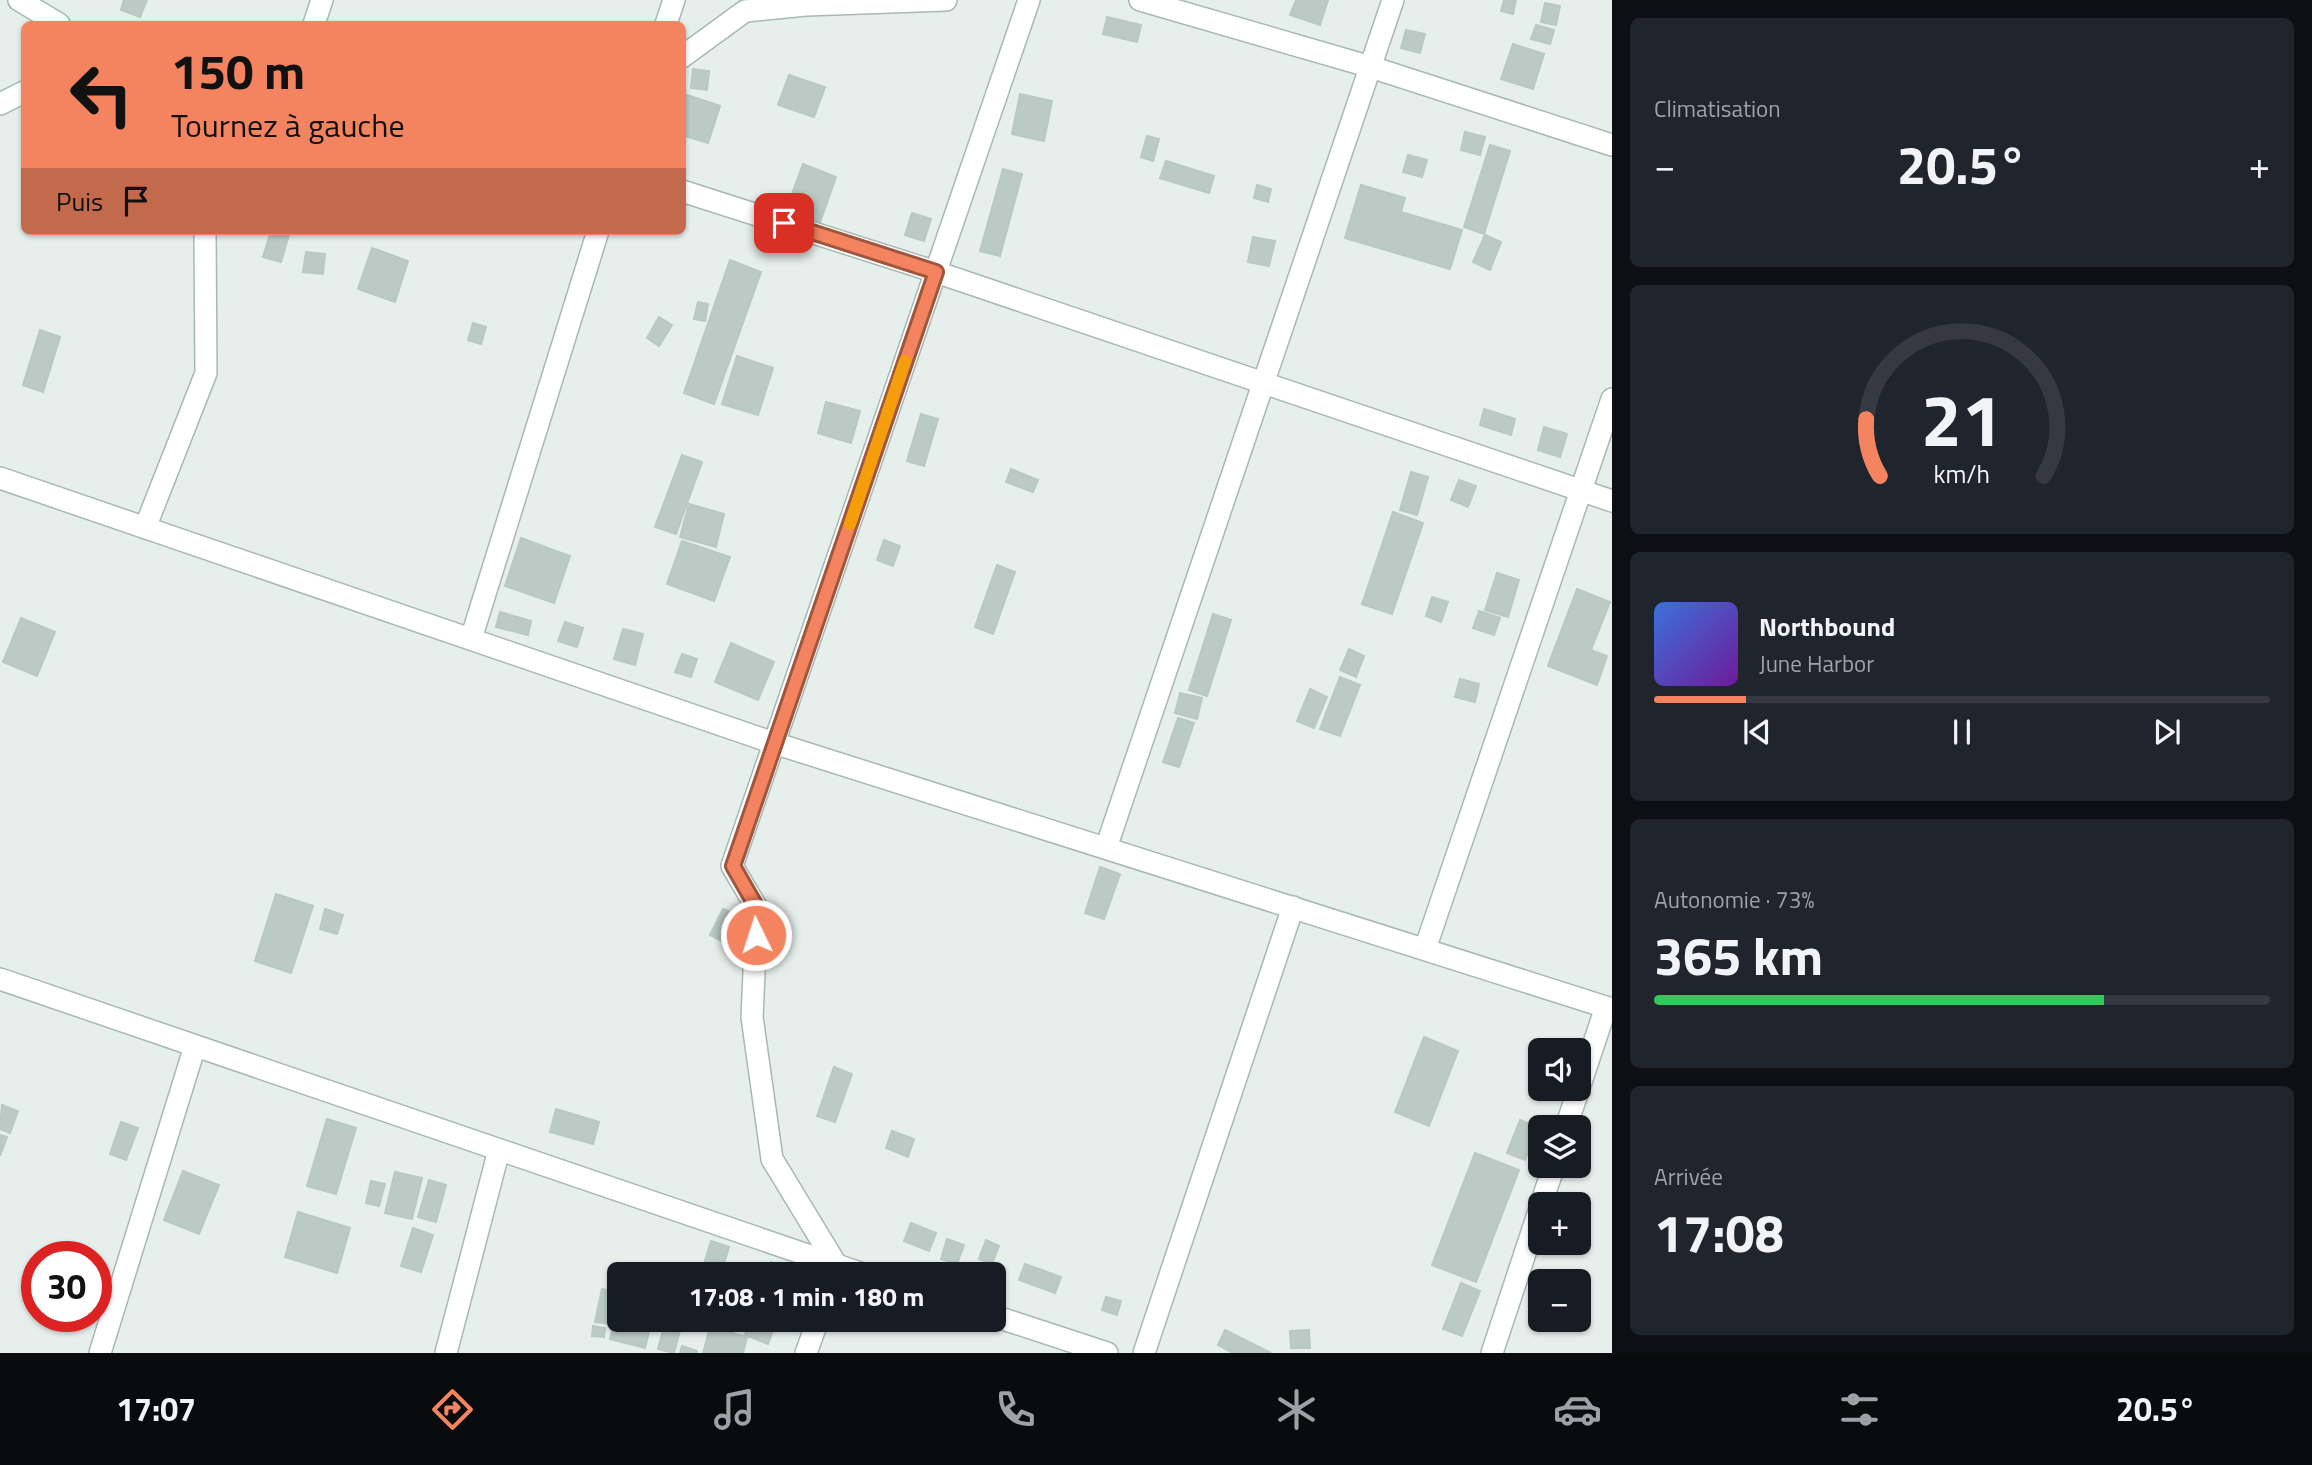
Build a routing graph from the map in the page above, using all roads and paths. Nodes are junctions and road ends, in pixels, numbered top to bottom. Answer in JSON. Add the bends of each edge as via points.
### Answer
{"nodes":[{"id":1,"x":19,"y":0,"type":"edge"},
{"id":2,"x":322,"y":0,"type":"edge"},
{"id":3,"x":674,"y":0,"type":"edge"},
{"id":4,"x":946,"y":0,"type":"edge"},
{"id":5,"x":1029,"y":0,"type":"edge"},
{"id":6,"x":1140,"y":0,"type":"edge"},
{"id":7,"x":1394,"y":0,"type":"edge"},
{"id":8,"x":54,"y":21,"type":"edge"},
{"id":9,"x":315,"y":21,"type":"edge"},
{"id":10,"x":667,"y":21,"type":"edge"},
{"id":11,"x":686,"y":54,"type":"edge"},
{"id":12,"x":1371,"y":66,"type":"junction"},
{"id":13,"x":21,"y":94,"type":"edge"},
{"id":14,"x":0,"y":104,"type":"edge"},
{"id":15,"x":1612,"y":145,"type":"edge"},
{"id":16,"x":686,"y":192,"type":"edge"},
{"id":17,"x":205,"y":235,"type":"edge"},
{"id":18,"x":597,"y":235,"type":"edge"},
{"id":19,"x":936,"y":272,"type":"junction"},
{"id":20,"x":1263,"y":383,"type":"junction"},
{"id":21,"x":1612,"y":399,"type":"edge"},
{"id":22,"x":0,"y":478,"type":"edge"},
{"id":23,"x":1581,"y":491,"type":"junction"},
{"id":24,"x":1612,"y":501,"type":"edge"},
{"id":25,"x":145,"y":528,"type":"junction"},
{"id":26,"x":471,"y":639,"type":"junction"},
{"id":27,"x":775,"y":743,"type":"junction"},
{"id":28,"x":1106,"y":848,"type":"junction"},
{"id":29,"x":1293,"y":907,"type":"junction"},
{"id":30,"x":1425,"y":949,"type":"junction"},
{"id":31,"x":0,"y":979,"type":"edge"},
{"id":32,"x":1609,"y":1008,"type":"edge"},
{"id":33,"x":195,"y":1046,"type":"junction"},
{"id":34,"x":1570,"y":1115,"type":"edge"},
{"id":35,"x":499,"y":1150,"type":"junction"},
{"id":36,"x":1528,"y":1245,"type":"edge"},
{"id":37,"x":813,"y":1262,"type":"edge"},
{"id":38,"x":830,"y":1262,"type":"edge"},
{"id":39,"x":1006,"y":1321,"type":"edge"},
{"id":40,"x":814,"y":1332,"type":"edge"},
{"id":41,"x":100,"y":1353,"type":"edge"},
{"id":42,"x":446,"y":1353,"type":"edge"},
{"id":43,"x":806,"y":1353,"type":"edge"},
{"id":44,"x":1107,"y":1353,"type":"edge"},
{"id":45,"x":1144,"y":1353,"type":"edge"},
{"id":46,"x":1492,"y":1353,"type":"edge"}],
"edges":[{"from":1,"to":8,"type":"street"},
{"from":2,"to":9,"type":"street"},
{"from":3,"to":10,"type":"street"},
{"from":4,"to":11,"type":"street","via":[[745,11]]},
{"from":5,"to":19,"type":"street"},
{"from":6,"to":12,"type":"street"},
{"from":7,"to":12,"type":"street"},
{"from":12,"to":15,"type":"street"},
{"from":12,"to":20,"type":"street"},
{"from":13,"to":14,"type":"street"},
{"from":16,"to":19,"type":"street"},
{"from":17,"to":25,"type":"street","via":[[206,373]]},
{"from":18,"to":26,"type":"street"},
{"from":19,"to":20,"type":"street"},
{"from":19,"to":27,"type":"street"},
{"from":20,"to":23,"type":"street"},
{"from":20,"to":28,"type":"street"},
{"from":21,"to":23,"type":"street"},
{"from":22,"to":25,"type":"street"},
{"from":23,"to":24,"type":"street"},
{"from":23,"to":30,"type":"street"},
{"from":25,"to":26,"type":"street"},
{"from":26,"to":27,"type":"street"},
{"from":27,"to":28,"type":"street"},
{"from":27,"to":38,"type":"street","via":[[733,866],[757,908],[752,1017],[772,1159]]},
{"from":28,"to":29,"type":"street"},
{"from":29,"to":30,"type":"street"},
{"from":29,"to":45,"type":"street"},
{"from":30,"to":32,"type":"street"},
{"from":31,"to":33,"type":"street"},
{"from":32,"to":34,"type":"street"},
{"from":33,"to":35,"type":"street"},
{"from":33,"to":41,"type":"street"},
{"from":35,"to":37,"type":"street"},
{"from":35,"to":42,"type":"street"},
{"from":36,"to":46,"type":"street"},
{"from":39,"to":44,"type":"street"},
{"from":40,"to":43,"type":"street"}]}
